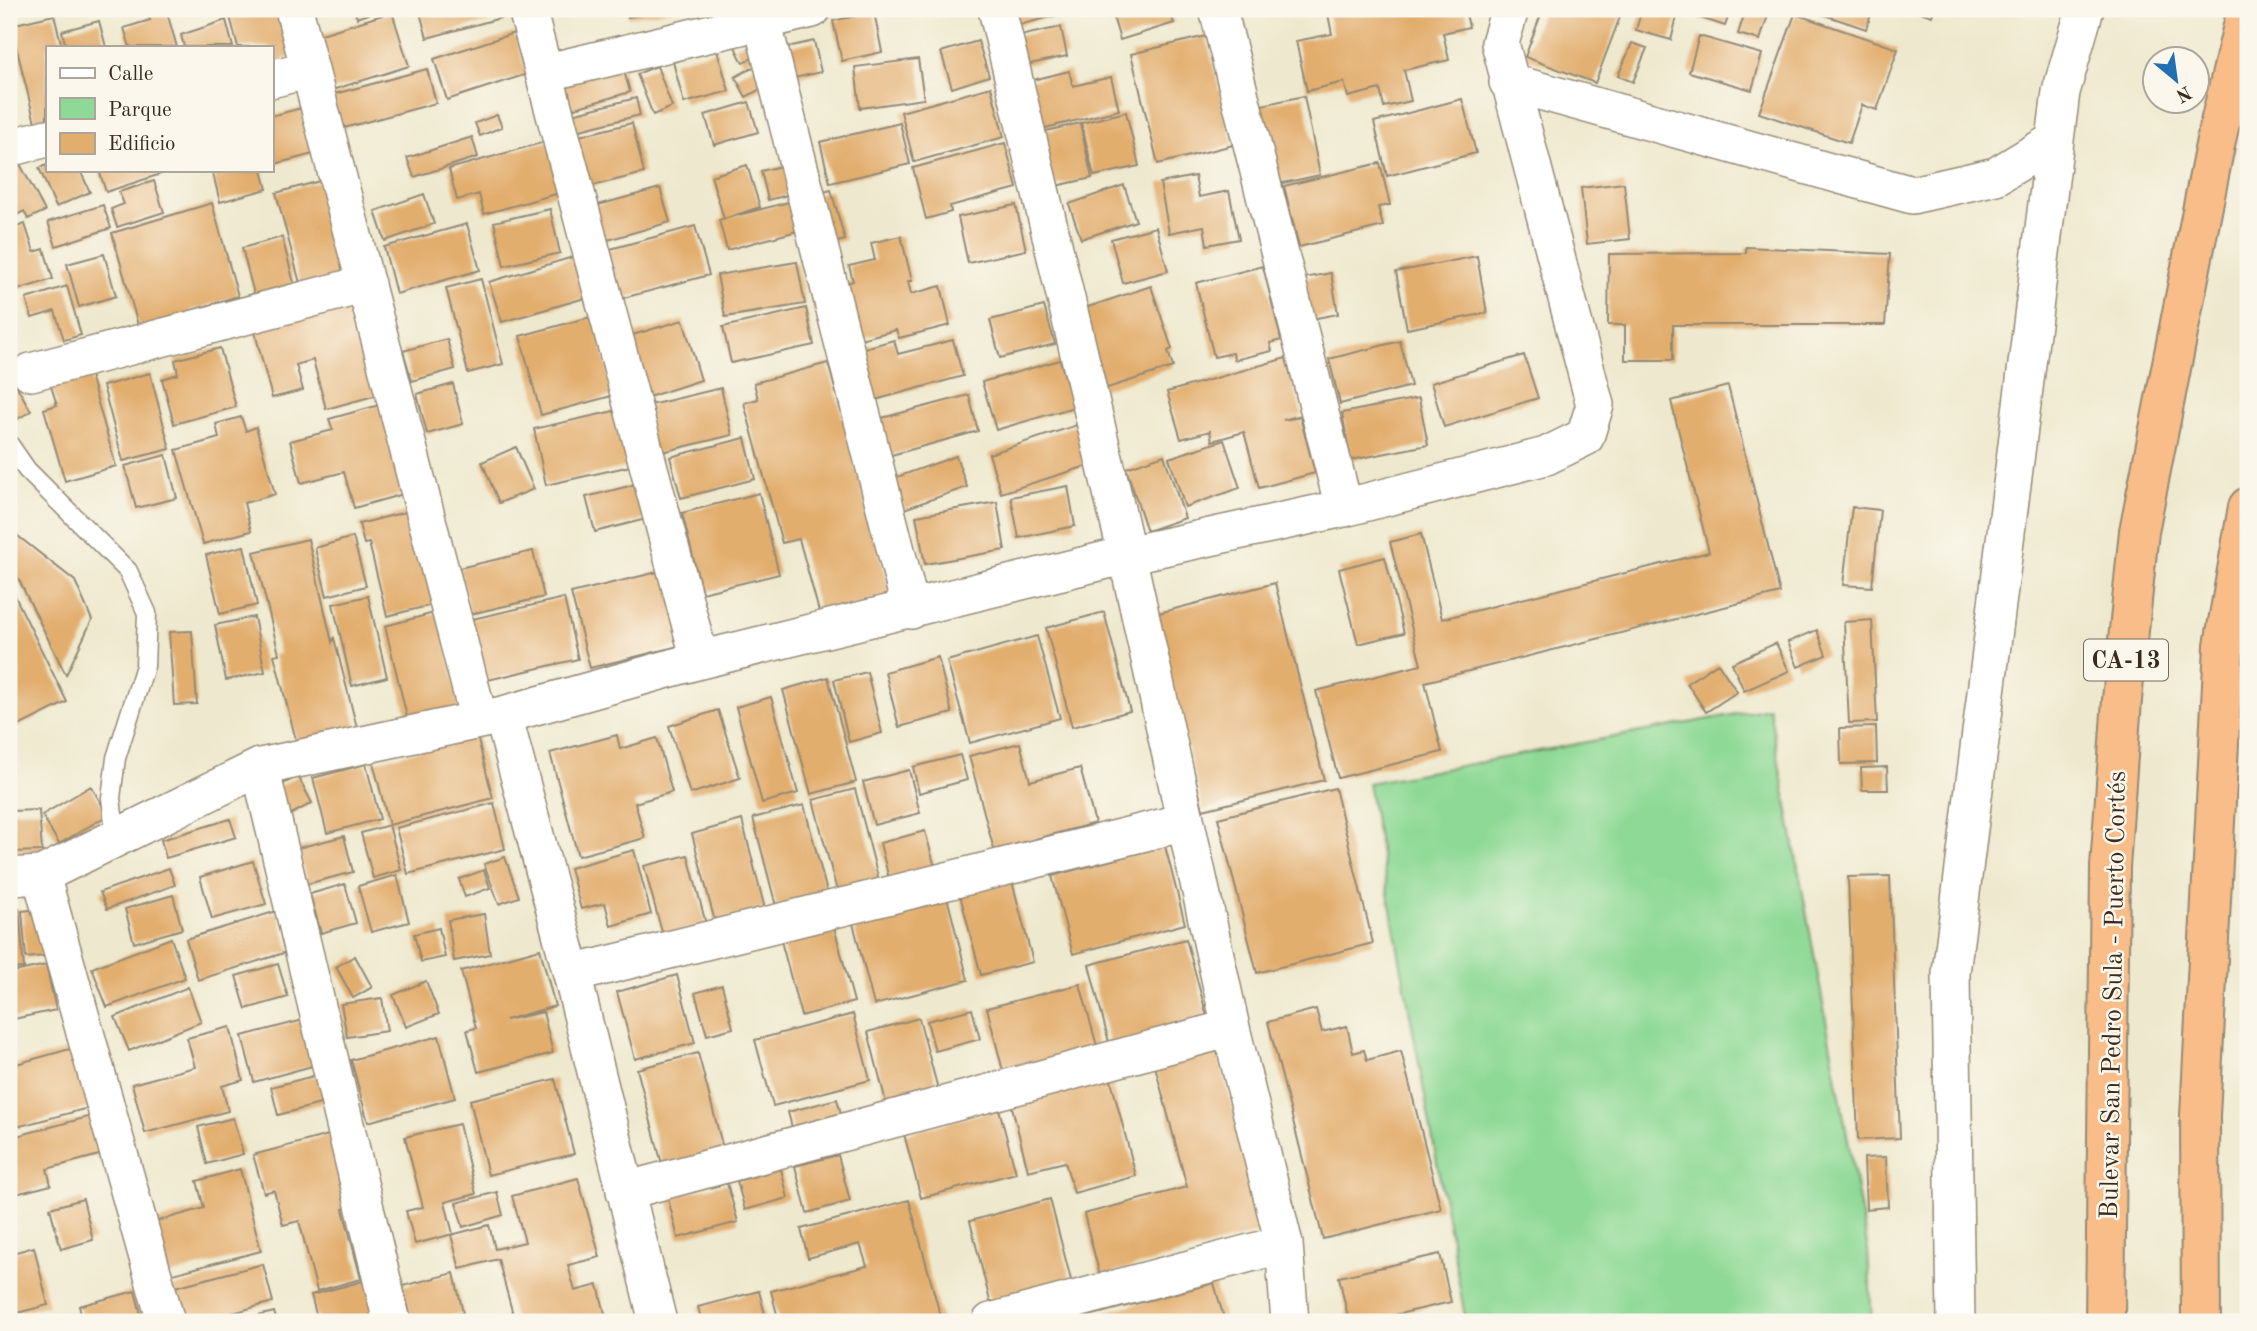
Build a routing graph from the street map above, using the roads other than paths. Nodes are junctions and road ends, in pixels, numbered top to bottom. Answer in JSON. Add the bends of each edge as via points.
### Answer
{"nodes":[{"id":1,"x":294,"y":9,"type":"edge"},
{"id":2,"x":527,"y":9,"type":"edge"},
{"id":3,"x":812,"y":9,"type":"edge"},
{"id":4,"x":997,"y":9,"type":"edge"},
{"id":5,"x":1218,"y":9,"type":"edge"},
{"id":6,"x":1510,"y":9,"type":"edge"},
{"id":7,"x":2085,"y":9,"type":"edge"},
{"id":8,"x":2247,"y":9,"type":"edge"},
{"id":9,"x":761,"y":15,"type":"edge"},
{"id":10,"x":310,"y":69,"type":"junction"},
{"id":11,"x":544,"y":73,"type":"junction"},
{"id":12,"x":273,"y":78,"type":"edge"},
{"id":13,"x":1508,"y":82,"type":"junction"},
{"id":14,"x":46,"y":138,"type":"edge"},
{"id":15,"x":2054,"y":141,"type":"junction"},
{"id":16,"x":9,"y":148,"type":"edge"},
{"id":17,"x":366,"y":284,"type":"junction"},
{"id":18,"x":31,"y":372,"type":"dead end"},
{"id":19,"x":9,"y":444,"type":"edge"},
{"id":20,"x":1344,"y":508,"type":"junction"},
{"id":21,"x":2248,"y":508,"type":"edge"},
{"id":22,"x":1127,"y":555,"type":"junction"},
{"id":23,"x":911,"y":610,"type":"junction"},
{"id":24,"x":701,"y":660,"type":"junction"},
{"id":25,"x":491,"y":718,"type":"junction"},
{"id":26,"x":260,"y":767,"type":"junction"},
{"id":27,"x":1185,"y":822,"type":"junction"},
{"id":28,"x":116,"y":839,"type":"junction"},
{"id":29,"x":25,"y":876,"type":"edge"},
{"id":30,"x":572,"y":974,"type":"junction"},
{"id":31,"x":1231,"y":1028,"type":"junction"},
{"id":32,"x":625,"y":1191,"type":"junction"},
{"id":33,"x":1284,"y":1244,"type":"junction"},
{"id":34,"x":166,"y":1322,"type":"edge"},
{"id":35,"x":392,"y":1322,"type":"edge"},
{"id":36,"x":658,"y":1322,"type":"edge"},
{"id":37,"x":991,"y":1322,"type":"edge"},
{"id":38,"x":1290,"y":1322,"type":"edge"},
{"id":39,"x":1956,"y":1322,"type":"edge"},
{"id":40,"x":2105,"y":1322,"type":"edge"},
{"id":41,"x":2200,"y":1322,"type":"edge"}],
"edges":[{"from":1,"to":10,"type":"street"},
{"from":2,"to":11,"type":"street"},
{"from":3,"to":9,"type":"street"},
{"from":4,"to":22,"type":"street"},
{"from":5,"to":20,"type":"street"},
{"from":6,"to":13,"type":"street","via":[[1500,43]]},
{"from":7,"to":15,"type":"street","via":[[2061,92]]},
{"from":8,"to":40,"type":"highway","name":"Bulevar San Pedro Sula - Puerto Cortés","number":"CA-13","via":[[2216,141],[2137,544],[2110,867]]},
{"from":9,"to":11,"type":"street"},
{"from":9,"to":23,"type":"street"},
{"from":10,"to":12,"type":"street"},
{"from":10,"to":17,"type":"street"},
{"from":11,"to":24,"type":"street"},
{"from":13,"to":15,"type":"street","via":[[1912,195],[1996,176]]},
{"from":13,"to":20,"type":"street","via":[[1595,405],[1585,437],[1546,456]]},
{"from":14,"to":16,"type":"street"},
{"from":15,"to":39,"type":"street","via":[[1951,973]]},
{"from":17,"to":18,"type":"street"},
{"from":17,"to":25,"type":"street"},
{"from":19,"to":28,"type":"lane","via":[[27,470],[128,572],[147,613],[145,666],[116,758],[111,798]]},
{"from":20,"to":22,"type":"street"},
{"from":21,"to":41,"type":"highway","via":[[2224,645],[2200,1116]]},
{"from":22,"to":23,"type":"street"},
{"from":22,"to":27,"type":"street"},
{"from":23,"to":24,"type":"street"},
{"from":24,"to":25,"type":"street"},
{"from":25,"to":26,"type":"street"},
{"from":25,"to":30,"type":"street"},
{"from":26,"to":28,"type":"street"},
{"from":26,"to":35,"type":"street"},
{"from":27,"to":30,"type":"street"},
{"from":27,"to":31,"type":"street"},
{"from":28,"to":29,"type":"street"},
{"from":29,"to":34,"type":"street"},
{"from":30,"to":32,"type":"street"},
{"from":31,"to":32,"type":"street"},
{"from":31,"to":33,"type":"street"},
{"from":32,"to":36,"type":"street"},
{"from":33,"to":37,"type":"street"},
{"from":33,"to":38,"type":"street"}]}
